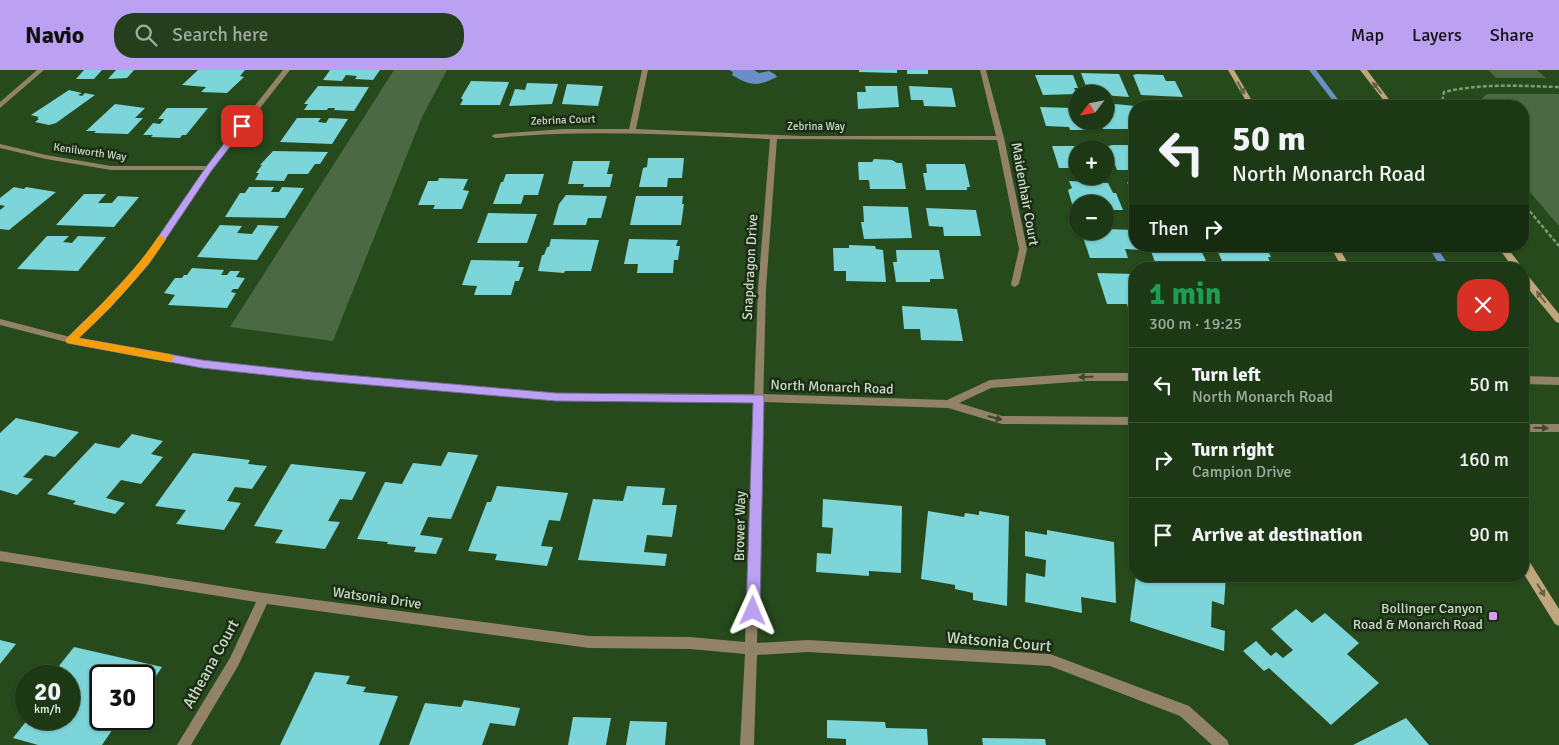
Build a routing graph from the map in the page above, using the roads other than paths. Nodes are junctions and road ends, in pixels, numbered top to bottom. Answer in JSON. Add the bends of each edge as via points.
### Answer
{"nodes":[{"id":1,"x":41,"y":70,"type":"edge"},
{"id":2,"x":287,"y":70,"type":"edge"},
{"id":3,"x":645,"y":70,"type":"edge"},
{"id":4,"x":983,"y":70,"type":"edge"},
{"id":5,"x":1231,"y":70,"type":"edge"},
{"id":6,"x":1363,"y":70,"type":"edge"},
{"id":7,"x":1248,"y":100,"type":"edge"},
{"id":8,"x":1387,"y":100,"type":"edge"},
{"id":9,"x":0,"y":106,"type":"edge"},
{"id":10,"x":632,"y":130,"type":"junction"},
{"id":11,"x":495,"y":136,"type":"dead end"},
{"id":12,"x":774,"y":137,"type":"junction"},
{"id":13,"x":1000,"y":138,"type":"junction"},
{"id":14,"x":0,"y":146,"type":"edge"},
{"id":15,"x":209,"y":168,"type":"junction"},
{"id":16,"x":1506,"y":252,"type":"edge"},
{"id":17,"x":1514,"y":262,"type":"edge"},
{"id":18,"x":1529,"y":283,"type":"edge"},
{"id":19,"x":1015,"y":284,"type":"dead end"},
{"id":20,"x":1559,"y":320,"type":"edge"},
{"id":21,"x":0,"y":322,"type":"edge"},
{"id":22,"x":70,"y":340,"type":"junction"},
{"id":23,"x":1129,"y":377,"type":"edge"},
{"id":24,"x":1529,"y":380,"type":"edge"},
{"id":25,"x":1559,"y":380,"type":"edge"},
{"id":26,"x":759,"y":398,"type":"junction"},
{"id":27,"x":948,"y":404,"type":"junction"},
{"id":28,"x":1129,"y":421,"type":"edge"},
{"id":29,"x":1529,"y":428,"type":"edge"},
{"id":30,"x":1559,"y":428,"type":"edge"},
{"id":31,"x":0,"y":556,"type":"edge"},
{"id":32,"x":1529,"y":571,"type":"edge"},
{"id":33,"x":264,"y":598,"type":"junction"},
{"id":34,"x":1559,"y":620,"type":"edge"},
{"id":35,"x":752,"y":648,"type":"junction"},
{"id":36,"x":184,"y":745,"type":"edge"},
{"id":37,"x":747,"y":745,"type":"edge"},
{"id":38,"x":1222,"y":745,"type":"edge"}],
"edges":[{"from":1,"to":9,"type":"street"},
{"from":2,"to":15,"type":"street"},
{"from":3,"to":10,"type":"street"},
{"from":4,"to":13,"type":"street","name":"Maidenhair Court"},
{"from":5,"to":7,"type":"main road","one_way":true},
{"from":8,"to":6,"type":"main road","one_way":true},
{"from":10,"to":11,"type":"street","name":"Zebrina Court"},
{"from":10,"to":12,"type":"street","name":"Zebrina Way"},
{"from":12,"to":13,"type":"street","name":"Zebrina Way"},
{"from":12,"to":26,"type":"street","name":"Snapdragon Drive","via":[[766,217]]},
{"from":13,"to":19,"type":"street","name":"Maidenhair Court","via":[[1023,249]]},
{"from":14,"to":15,"type":"street","name":"Kenilworth Way","via":[[111,168]]},
{"from":15,"to":22,"type":"street","via":[[146,262]]},
{"from":16,"to":17,"type":"main road"},
{"from":20,"to":18,"type":"main road","one_way":true},
{"from":21,"to":22,"type":"street","name":"North Monarch Road"},
{"from":22,"to":26,"type":"street","name":"North Monarch Road","via":[[211,365],[537,395]]},
{"from":23,"to":27,"type":"street","name":"North Monarch Road","one_way":true,"via":[[990,384]]},
{"from":24,"to":25,"type":"street"},
{"from":26,"to":27,"type":"street","name":"North Monarch Road"},
{"from":26,"to":35,"type":"street","name":"Brower Way"},
{"from":27,"to":28,"type":"street","name":"North Monarch Road","one_way":true,"via":[[1002,420]]},
{"from":29,"to":30,"type":"street","one_way":true},
{"from":31,"to":33,"type":"street","name":"Watsonia Drive"},
{"from":32,"to":34,"type":"main road","one_way":true},
{"from":33,"to":35,"type":"street","name":"Watsonia Drive","via":[[589,642],[690,642]]},
{"from":33,"to":36,"type":"street","name":"Atheana Court","via":[[234,662]]},
{"from":35,"to":37,"type":"street","name":"Brower Way"},
{"from":35,"to":38,"type":"street","name":"Watsonia Court","via":[[808,646],[1050,660],[1184,710]]}]}
